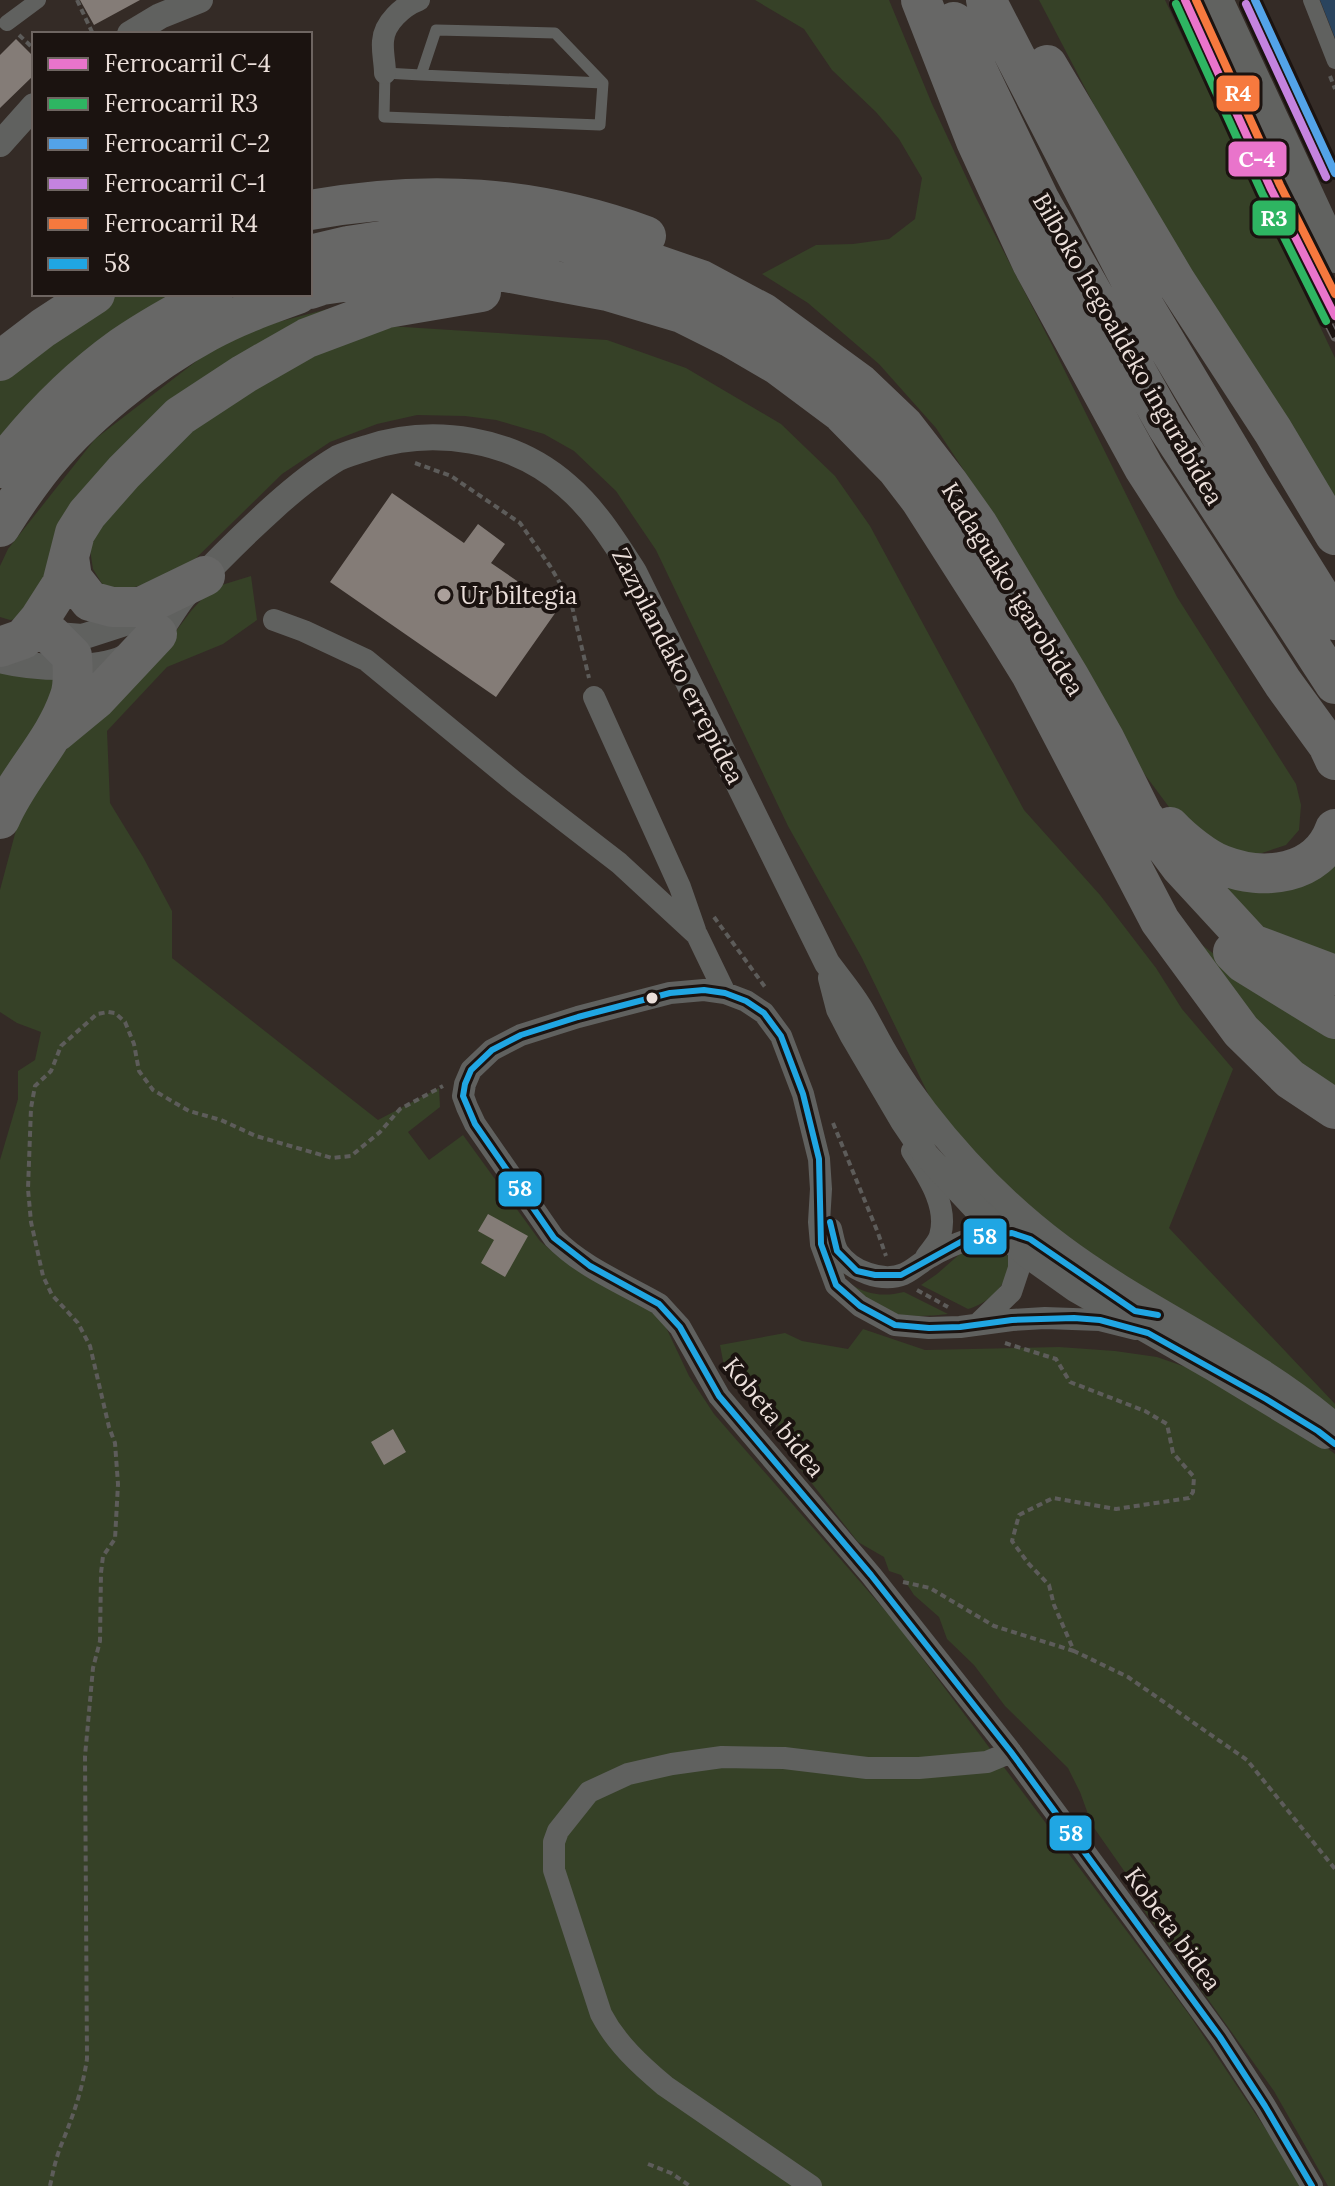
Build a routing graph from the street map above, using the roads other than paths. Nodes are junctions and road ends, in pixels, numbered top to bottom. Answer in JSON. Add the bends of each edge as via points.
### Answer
{"nodes":[{"id":1,"x":38,"y":0,"type":"edge"},
{"id":2,"x":200,"y":0,"type":"edge"},
{"id":3,"x":419,"y":0,"type":"edge"},
{"id":4,"x":921,"y":0,"type":"edge"},
{"id":5,"x":944,"y":0,"type":"edge"},
{"id":6,"x":1216,"y":0,"type":"edge"},
{"id":7,"x":1311,"y":0,"type":"edge"},
{"id":8,"x":988,"y":4,"type":"edge"},
{"id":9,"x":3,"y":26,"type":"edge"},
{"id":10,"x":133,"y":32,"type":"edge"},
{"id":11,"x":1335,"y":61,"type":"edge"},
{"id":12,"x":385,"y":73,"type":"junction"},
{"id":13,"x":421,"y":75,"type":"junction"},
{"id":14,"x":603,"y":83,"type":"junction"},
{"id":15,"x":32,"y":108,"type":"edge"},
{"id":16,"x":0,"y":144,"type":"edge"},
{"id":17,"x":312,"y":210,"type":"edge"},
{"id":18,"x":312,"y":255,"type":"edge"},
{"id":19,"x":1335,"y":256,"type":"edge"},
{"id":20,"x":552,"y":279,"type":"junction"},
{"id":21,"x":312,"y":288,"type":"edge"},
{"id":22,"x":92,"y":296,"type":"edge"},
{"id":23,"x":209,"y":296,"type":"edge"},
{"id":24,"x":293,"y":296,"type":"edge"},
{"id":25,"x":818,"y":352,"type":"junction"},
{"id":26,"x":0,"y":361,"type":"edge"},
{"id":27,"x":0,"y":468,"type":"edge"},
{"id":28,"x":0,"y":527,"type":"edge"},
{"id":29,"x":1335,"y":535,"type":"edge"},
{"id":30,"x":69,"y":557,"type":"junction"},
{"id":31,"x":193,"y":587,"type":"junction"},
{"id":32,"x":274,"y":620,"type":"dead end"},
{"id":33,"x":1335,"y":620,"type":"edge"},
{"id":34,"x":157,"y":634,"type":"junction"},
{"id":35,"x":31,"y":642,"type":"edge"},
{"id":36,"x":0,"y":660,"type":"edge"},
{"id":37,"x":1335,"y":684,"type":"edge"},
{"id":38,"x":1036,"y":686,"type":"junction"},
{"id":39,"x":594,"y":697,"type":"road end"},
{"id":40,"x":50,"y":737,"type":"junction"},
{"id":41,"x":1104,"y":738,"type":"junction"},
{"id":42,"x":1335,"y":760,"type":"edge"},
{"id":43,"x":0,"y":819,"type":"edge"},
{"id":44,"x":1335,"y":829,"type":"edge"},
{"id":45,"x":697,"y":935,"type":"junction"},
{"id":46,"x":827,"y":963,"type":"junction"},
{"id":47,"x":1335,"y":975,"type":"edge"},
{"id":48,"x":725,"y":993,"type":"junction"},
{"id":49,"x":1335,"y":1019,"type":"edge"},
{"id":50,"x":884,"y":1089,"type":"junction"},
{"id":51,"x":1335,"y":1109,"type":"edge"},
{"id":52,"x":943,"y":1132,"type":"junction"},
{"id":53,"x":821,"y":1189,"type":"junction"},
{"id":54,"x":1011,"y":1238,"type":"junction"},
{"id":55,"x":923,"y":1261,"type":"junction"},
{"id":56,"x":978,"y":1324,"type":"junction"},
{"id":57,"x":1158,"y":1325,"type":"junction"},
{"id":58,"x":1335,"y":1426,"type":"edge"},
{"id":59,"x":1335,"y":1444,"type":"edge"},
{"id":60,"x":1011,"y":1752,"type":"junction"},
{"id":61,"x":811,"y":2186,"type":"edge"},
{"id":62,"x":1312,"y":2186,"type":"edge"}],
"edges":[{"from":1,"to":9,"type":"street"},
{"from":2,"to":10,"type":"street"},
{"from":3,"to":12,"type":"street","via":[[407,5],[383,38]]},
{"from":4,"to":42,"type":"highway","via":[[976,141],[1032,263],[1144,468]]},
{"from":5,"to":37,"type":"highway","name":"Bilboko hegoaldeko ingurabidea","via":[[1039,199],[1167,426]]},
{"from":6,"to":19,"type":"main road"},
{"from":7,"to":11,"type":"street"},
{"from":8,"to":29,"type":"highway","via":[[1034,44]]},
{"from":8,"to":33,"type":"highway","name":"Bilboko hegoaldeko ingurabidea","via":[[1145,308]]},
{"from":12,"to":13,"type":"lane"},
{"from":12,"to":14,"type":"lane","via":[[384,117],[600,125]]},
{"from":13,"to":14,"type":"lane"},
{"from":13,"to":14,"type":"lane","via":[[436,30],[555,33]]},
{"from":15,"to":16,"type":"street"},
{"from":17,"to":25,"type":"highway","via":[[411,198],[516,202],[570,213],[644,235],[756,291],[796,319]]},
{"from":18,"to":25,"type":"highway","name":"Kadaguako igarobidea","via":[[407,237],[458,234],[564,242],[637,258],[701,280],[763,313]]},
{"from":20,"to":21,"type":"highway","name":"Kadaguako igarobidea","via":[[500,271],[445,271]]},
{"from":20,"to":30,"type":"highway","via":[[387,308],[307,338],[244,374],[180,416],[124,472],[87,514]]},
{"from":20,"to":38,"type":"highway","name":"Kadaguako igarobidea","via":[[682,313],[778,365],[841,412],[920,499]]},
{"from":22,"to":26,"type":"highway"},
{"from":23,"to":27,"type":"highway","via":[[122,347],[80,381]]},
{"from":24,"to":28,"type":"highway","via":[[209,331],[119,392],[40,469]]},
{"from":25,"to":41,"type":"highway","name":"Kadaguako igarobidea","via":[[904,426],[949,484]]},
{"from":30,"to":31,"type":"highway","via":[[72,578],[90,601],[112,607],[141,607]]},
{"from":30,"to":35,"type":"highway","via":[[62,584]]},
{"from":31,"to":34,"type":"street","name":"Zazpilandako errepidea"},
{"from":31,"to":35,"type":"street","name":"Zazpilandako errepidea","via":[[158,613],[82,637]]},
{"from":31,"to":46,"type":"street","name":"Zazpilandako errepidea","via":[[314,475],[340,457],[388,441],[459,438],[498,447],[549,472],[586,504],[634,572]]},
{"from":32,"to":45,"type":"street","via":[[366,660],[619,863]]},
{"from":34,"to":35,"type":"street","name":"Zazpilandako errepidea","via":[[124,658],[92,666]]},
{"from":34,"to":40,"type":"highway","via":[[96,699]]},
{"from":35,"to":36,"type":"street","name":"Zazpilandako errepidea","via":[[18,665]]},
{"from":35,"to":40,"type":"highway","via":[[70,698]]},
{"from":38,"to":49,"type":"highway","via":[[1175,894],[1244,963]]},
{"from":38,"to":51,"type":"highway","via":[[1160,921],[1241,1031],[1290,1079]]},
{"from":39,"to":45,"type":"street"},
{"from":40,"to":43,"type":"highway"},
{"from":41,"to":44,"type":"highway","via":[[1145,800],[1179,836],[1220,864],[1260,874],[1287,873],[1313,860]]},
{"from":41,"to":47,"type":"highway","via":[[1143,816],[1181,867],[1252,944]]},
{"from":45,"to":48,"type":"street"},
{"from":46,"to":50,"type":"street","via":[[839,1009]]},
{"from":46,"to":52,"type":"street"},
{"from":48,"to":53,"type":"street","via":[[764,1013],[781,1036],[803,1094]]},
{"from":48,"to":60,"type":"street","name":"Kobeta bidea","via":[[670,993],[521,1035],[492,1050],[471,1070],[463,1096],[475,1124],[554,1238],[669,1313],[719,1396],[871,1575]]},
{"from":50,"to":54,"type":"street","via":[[926,1155]]},
{"from":50,"to":55,"type":"street","via":[[941,1211],[940,1237]]},
{"from":52,"to":54,"type":"street","via":[[949,1160],[1002,1216]]},
{"from":52,"to":57,"type":"street","via":[[990,1184]]},
{"from":53,"to":55,"type":"street","via":[[837,1251],[857,1271],[901,1275]]},
{"from":53,"to":56,"type":"street","via":[[821,1244],[836,1285],[860,1306],[895,1325]]},
{"from":54,"to":55,"type":"street","via":[[966,1239]]},
{"from":54,"to":56,"type":"street","via":[[1019,1268],[1011,1292]]},
{"from":54,"to":57,"type":"street","via":[[1075,1289]]},
{"from":56,"to":57,"type":"street","via":[[1074,1318]]},
{"from":57,"to":58,"type":"street","via":[[1255,1366]]},
{"from":57,"to":59,"type":"street"},
{"from":60,"to":61,"type":"street","via":[[987,1762],[919,1768],[769,1757],[672,1764],[628,1774],[589,1792],[558,1831],[554,1870],[610,2032],[665,2086]]},
{"from":60,"to":62,"type":"street","name":"Kobeta bidea","via":[[1220,2037]]}]}
